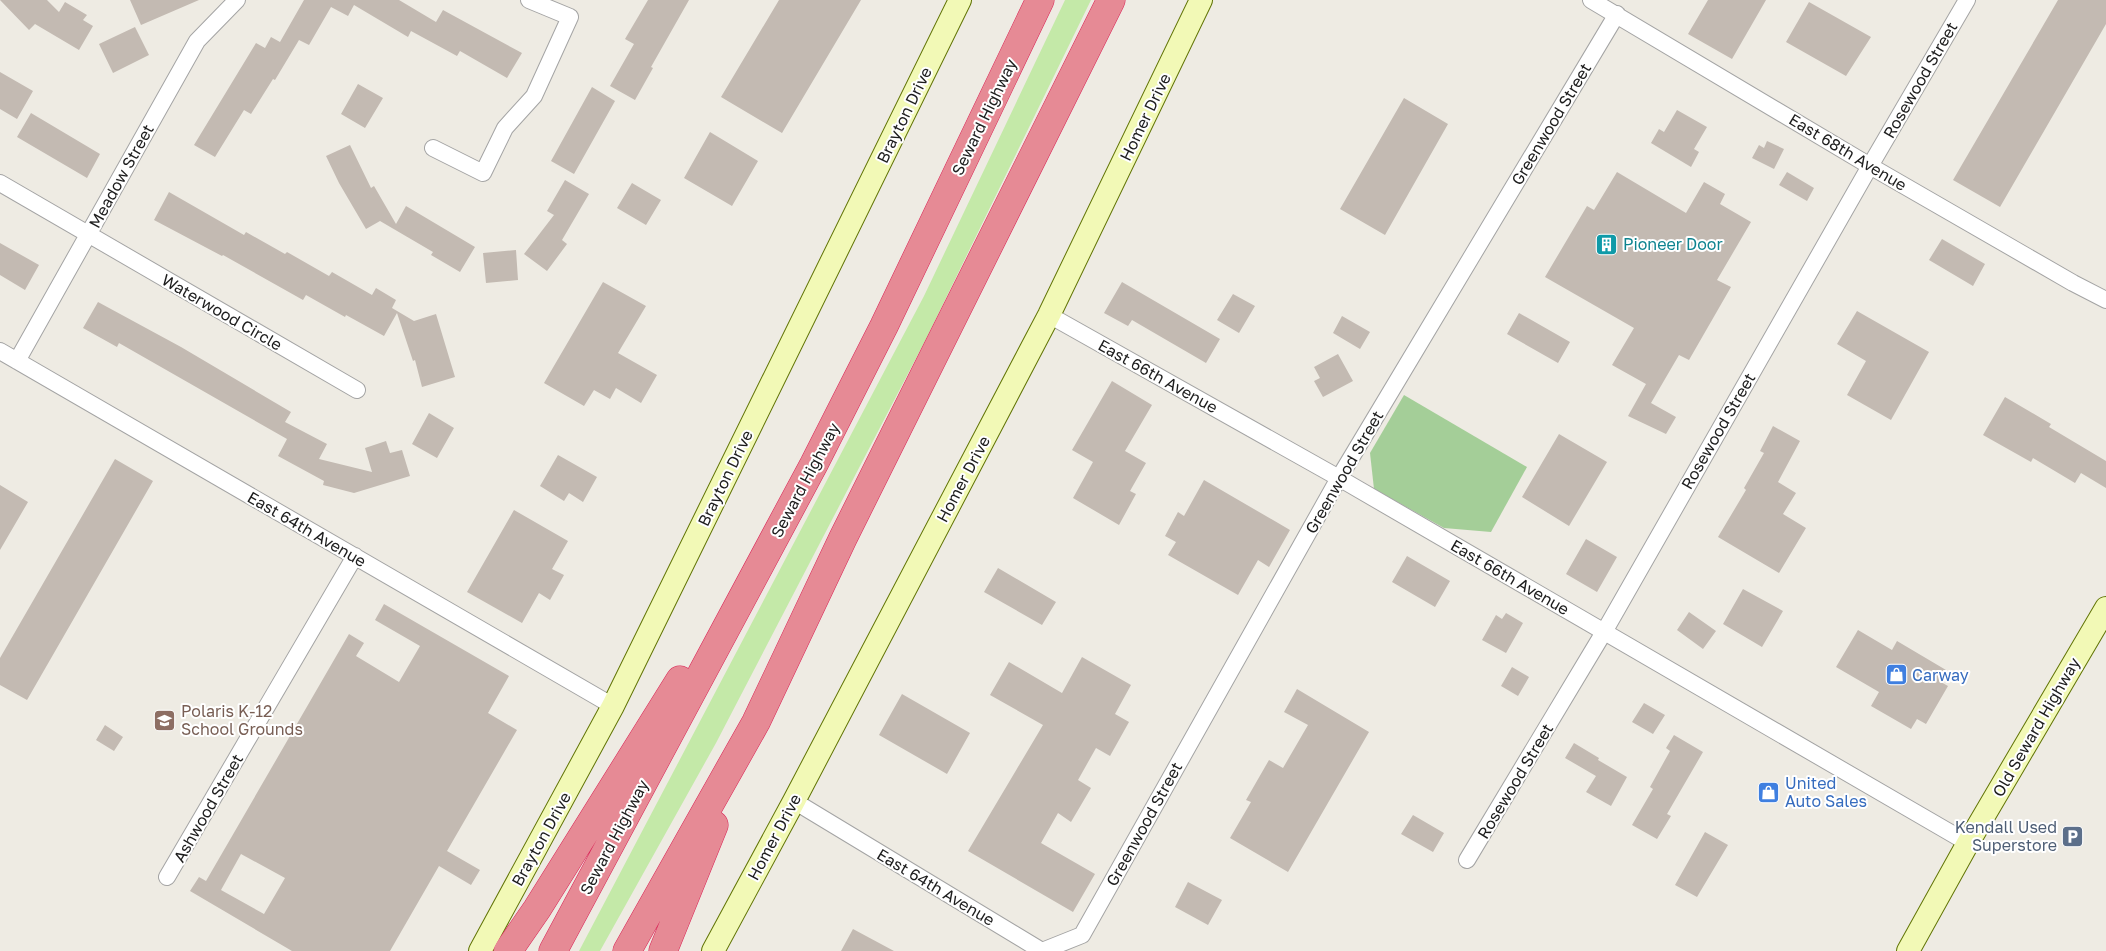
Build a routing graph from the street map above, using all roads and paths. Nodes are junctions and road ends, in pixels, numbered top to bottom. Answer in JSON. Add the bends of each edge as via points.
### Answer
{"nodes":[{"id":1,"x":237,"y":0,"type":"edge"},
{"id":2,"x":529,"y":0,"type":"edge"},
{"id":3,"x":960,"y":0,"type":"edge"},
{"id":4,"x":1040,"y":0,"type":"edge"},
{"id":5,"x":1111,"y":0,"type":"edge"},
{"id":6,"x":1201,"y":0,"type":"edge"},
{"id":7,"x":1592,"y":0,"type":"edge"},
{"id":8,"x":1967,"y":0,"type":"edge"},
{"id":9,"x":1617,"y":14,"type":"junction"},
{"id":10,"x":433,"y":148,"type":"dead end"},
{"id":11,"x":1870,"y":166,"type":"junction"},
{"id":12,"x":0,"y":183,"type":"edge"},
{"id":13,"x":88,"y":235,"type":"junction"},
{"id":14,"x":2106,"y":300,"type":"edge"},
{"id":15,"x":1049,"y":315,"type":"junction"},
{"id":16,"x":0,"y":351,"type":"edge"},
{"id":17,"x":17,"y":360,"type":"junction"},
{"id":18,"x":357,"y":390,"type":"dead end"},
{"id":19,"x":814,"y":464,"type":"junction"},
{"id":20,"x":1339,"y":478,"type":"junction"},
{"id":21,"x":355,"y":556,"type":"junction"},
{"id":22,"x":2103,"y":620,"type":"edge"},
{"id":23,"x":1604,"y":632,"type":"junction"},
{"id":24,"x":613,"y":706,"type":"junction"},
{"id":25,"x":756,"y":722,"type":"junction"},
{"id":26,"x":794,"y":801,"type":"junction"},
{"id":27,"x":1968,"y":843,"type":"junction"},
{"id":28,"x":1467,"y":860,"type":"dead end"},
{"id":29,"x":166,"y":878,"type":"dead end"},
{"id":30,"x":1082,"y":935,"type":"joint"},
{"id":31,"x":480,"y":951,"type":"edge"},
{"id":32,"x":508,"y":951,"type":"edge"},
{"id":33,"x":553,"y":951,"type":"edge"},
{"id":34,"x":627,"y":951,"type":"edge"},
{"id":35,"x":663,"y":951,"type":"edge"},
{"id":36,"x":713,"y":951,"type":"edge"},
{"id":37,"x":1908,"y":951,"type":"edge"}],
"edges":[{"from":1,"to":13,"type":"street","name":"Meadow Street","via":[[197,41]]},
{"from":2,"to":10,"type":"street","via":[[570,17],[534,96],[505,128],[483,173]]},
{"from":3,"to":24,"type":"street","name":"Brayton Drive"},
{"from":4,"to":19,"type":"highway","name":"Seward Highway","via":[[884,326]]},
{"from":5,"to":25,"type":"highway","via":[[843,538]]},
{"from":6,"to":15,"type":"street","name":"Homer Drive"},
{"from":7,"to":9,"type":"street","name":"East 68th Avenue"},
{"from":8,"to":11,"type":"street","name":"Rosewood Street"},
{"from":9,"to":11,"type":"street","name":"East 68th Avenue"},
{"from":9,"to":20,"type":"street","name":"Greenwood Street"},
{"from":11,"to":14,"type":"street","name":"East 68th Avenue"},
{"from":11,"to":23,"type":"street","name":"Rosewood Street"},
{"from":12,"to":13,"type":"street","name":"Waterwood Circle"},
{"from":13,"to":17,"type":"street","name":"Meadow Street"},
{"from":13,"to":18,"type":"street","name":"Waterwood Circle"},
{"from":15,"to":20,"type":"street","name":"East 66th Avenue"},
{"from":15,"to":26,"type":"street","name":"Homer Drive"},
{"from":16,"to":17,"type":"street","name":"East 64th Avenue"},
{"from":17,"to":21,"type":"street","name":"East 64th Avenue"},
{"from":19,"to":32,"type":"highway"},
{"from":19,"to":33,"type":"highway","name":"Seward Highway"},
{"from":20,"to":23,"type":"street","name":"East 66th Avenue"},
{"from":20,"to":30,"type":"street","name":"Greenwood Street"},
{"from":21,"to":24,"type":"street","name":"East 64th Avenue"},
{"from":21,"to":29,"type":"street","name":"Ashwood Street"},
{"from":22,"to":27,"type":"street","name":"Old Seward Highway"},
{"from":23,"to":27,"type":"street","name":"East 66th Avenue"},
{"from":23,"to":28,"type":"street","name":"Rosewood Street"},
{"from":24,"to":31,"type":"street","name":"Brayton Drive"},
{"from":25,"to":34,"type":"highway"},
{"from":25,"to":35,"type":"highway"},
{"from":26,"to":30,"type":"street","name":"East 64th Avenue","via":[[1042,951]]},
{"from":26,"to":36,"type":"street","name":"Homer Drive"},
{"from":27,"to":37,"type":"street","name":"Old Seward Highway"}]}
